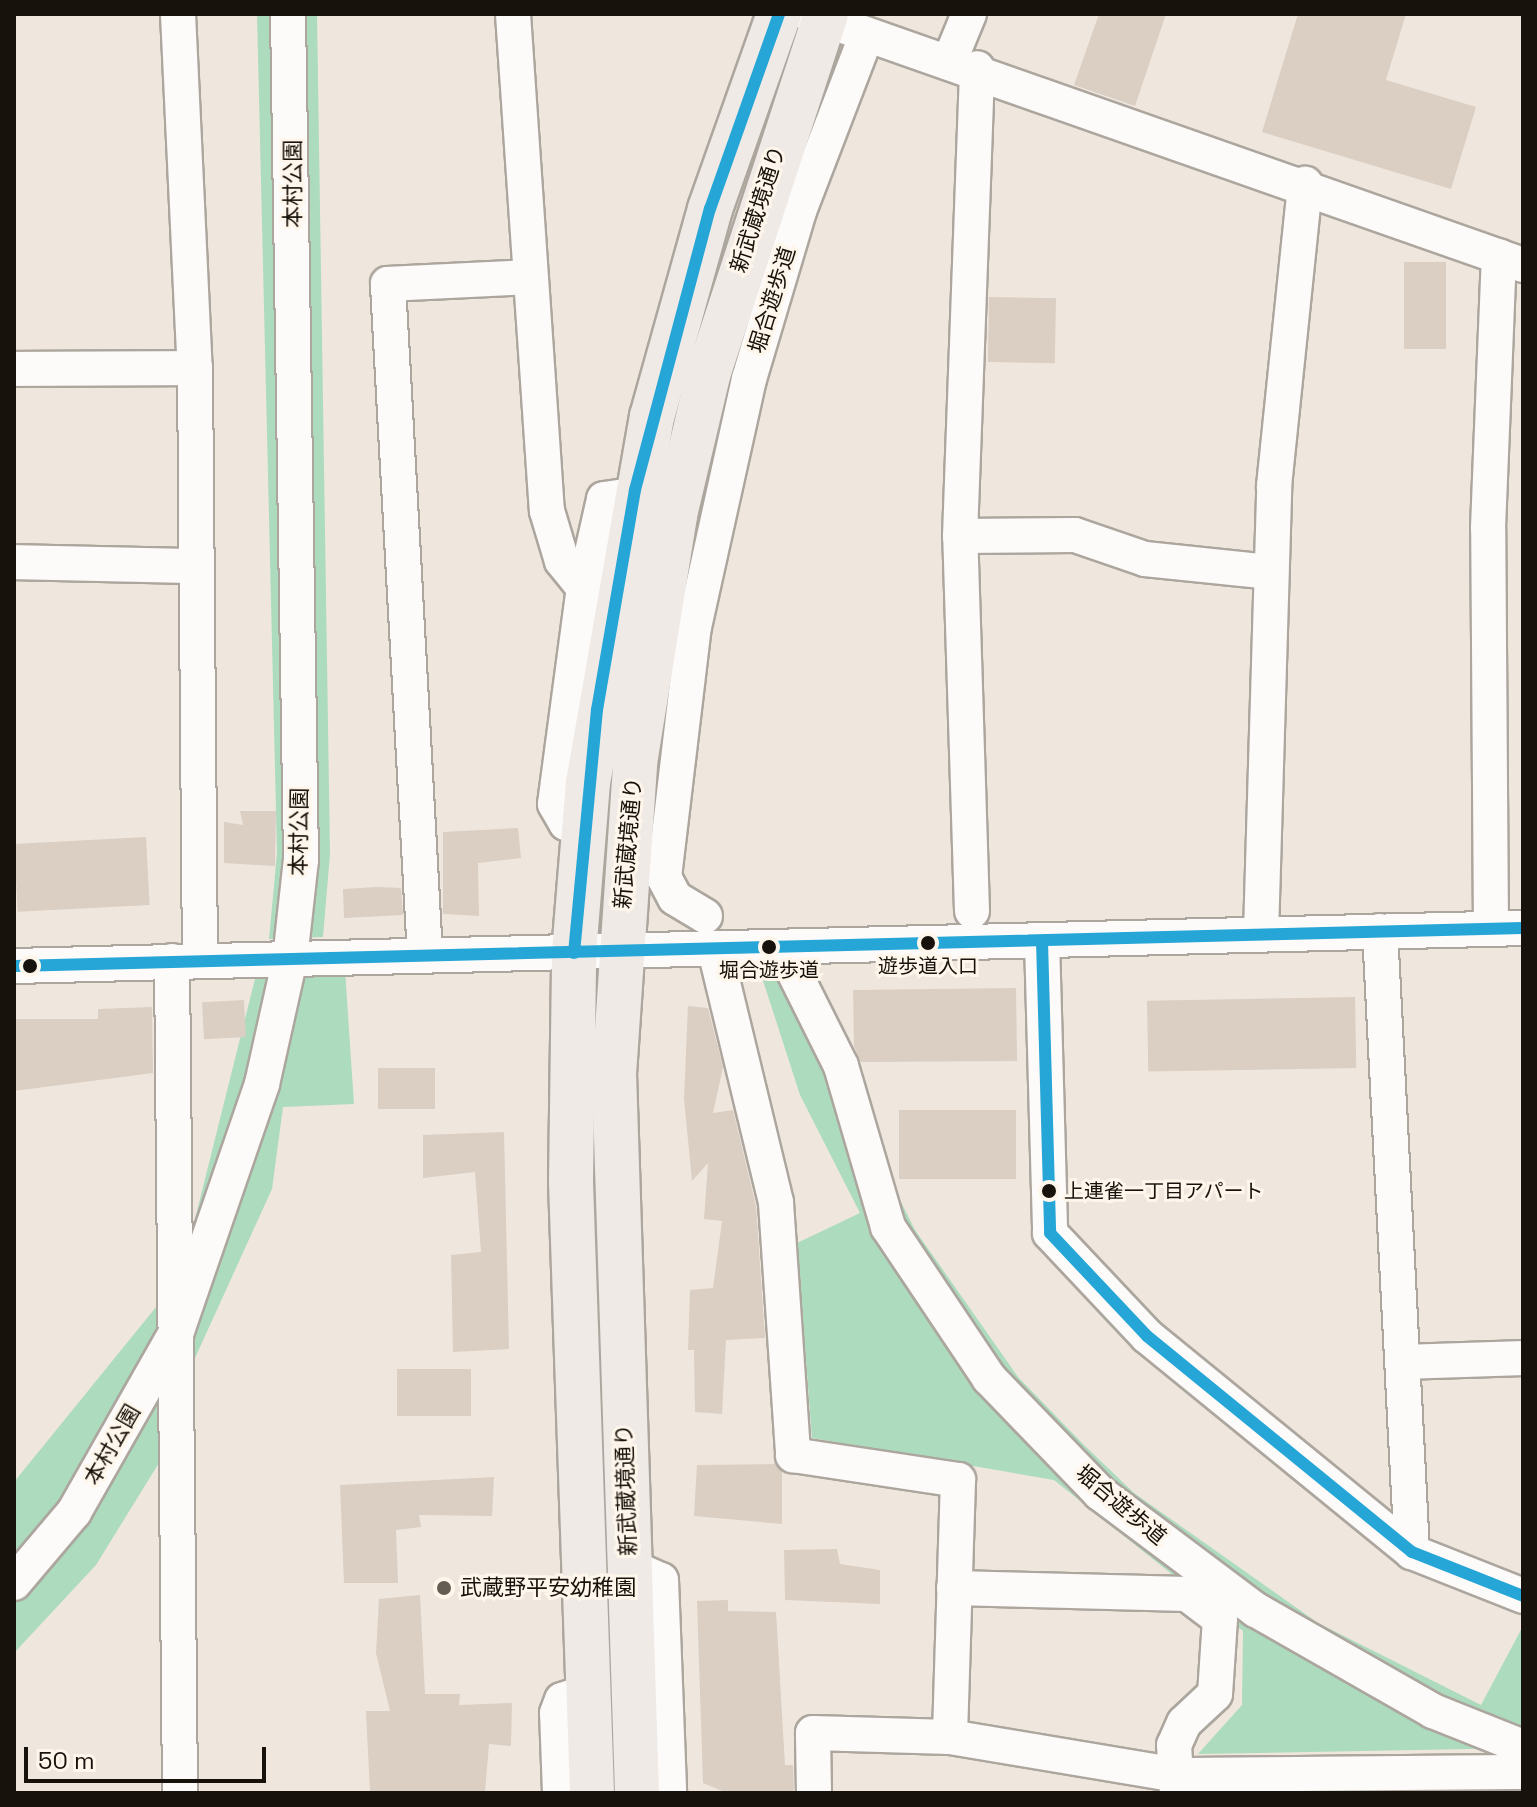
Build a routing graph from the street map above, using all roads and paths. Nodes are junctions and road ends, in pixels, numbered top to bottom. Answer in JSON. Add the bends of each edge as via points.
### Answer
{"nodes":[{"id":1,"x":178,"y":14,"type":"edge"},
{"id":2,"x":288,"y":14,"type":"edge"},
{"id":3,"x":513,"y":14,"type":"edge"},
{"id":4,"x":779,"y":14,"type":"edge"},
{"id":5,"x":969,"y":14,"type":"edge"},
{"id":6,"x":820,"y":16,"type":"edge"},
{"id":7,"x":860,"y":52,"type":"dead end"},
{"id":8,"x":964,"y":64,"type":"junction"},
{"id":9,"x":1305,"y":184,"type":"junction"},
{"id":10,"x":1511,"y":260,"type":"edge"},
{"id":11,"x":530,"y":277,"type":"junction"},
{"id":12,"x":195,"y":368,"type":"junction"},
{"id":13,"x":14,"y":369,"type":"edge"},
{"id":14,"x":634,"y":495,"type":"junction"},
{"id":15,"x":960,"y":536,"type":"junction"},
{"id":16,"x":14,"y":562,"type":"edge"},
{"id":17,"x":195,"y":566,"type":"junction"},
{"id":18,"x":1271,"y":572,"type":"junction"},
{"id":19,"x":584,"y":588,"type":"junction"},
{"id":20,"x":584,"y":826,"type":"junction"},
{"id":21,"x":972,"y":911,"type":"dead end"},
{"id":22,"x":705,"y":916,"type":"dead end"},
{"id":23,"x":1507,"y":928,"type":"edge"},
{"id":24,"x":1380,"y":931,"type":"junction"},
{"id":25,"x":1261,"y":934,"type":"junction"},
{"id":26,"x":1042,"y":941,"type":"junction"},
{"id":27,"x":782,"y":948,"type":"junction"},
{"id":28,"x":715,"y":950,"type":"junction"},
{"id":29,"x":618,"y":951,"type":"junction"},
{"id":30,"x":574,"y":953,"type":"junction"},
{"id":31,"x":425,"y":955,"type":"junction"},
{"id":32,"x":290,"y":959,"type":"junction"},
{"id":33,"x":186,"y":961,"type":"junction"},
{"id":34,"x":14,"y":966,"type":"edge"},
{"id":35,"x":177,"y":1331,"type":"junction"},
{"id":36,"x":1523,"y":1358,"type":"edge"},
{"id":37,"x":1404,"y":1362,"type":"junction"},
{"id":38,"x":1412,"y":1552,"type":"junction"},
{"id":39,"x":629,"y":1566,"type":"junction"},
{"id":40,"x":14,"y":1583,"type":"edge"},
{"id":41,"x":954,"y":1588,"type":"junction"},
{"id":42,"x":1523,"y":1596,"type":"edge"},
{"id":43,"x":589,"y":1691,"type":"junction"},
{"id":44,"x":950,"y":1737,"type":"junction"},
{"id":45,"x":1523,"y":1747,"type":"edge"},
{"id":46,"x":1523,"y":1772,"type":"edge"},
{"id":47,"x":1176,"y":1784,"type":"edge"},
{"id":48,"x":180,"y":1793,"type":"edge"},
{"id":49,"x":560,"y":1793,"type":"edge"},
{"id":50,"x":592,"y":1793,"type":"edge"},
{"id":51,"x":637,"y":1793,"type":"edge"},
{"id":52,"x":669,"y":1793,"type":"edge"},
{"id":53,"x":814,"y":1793,"type":"edge"}],
"edges":[{"from":1,"to":12,"type":"street"},
{"from":2,"to":32,"type":"street","name":"本村公園","via":[[301,860]]},
{"from":3,"to":11,"type":"street"},
{"from":4,"to":14,"type":"main road","name":"新武蔵境通り","via":[[702,235]]},
{"from":5,"to":8,"type":"street"},
{"from":6,"to":8,"type":"street"},
{"from":6,"to":29,"type":"main road","name":"新武蔵境通り","via":[[732,288],[682,486],[644,690]]},
{"from":7,"to":22,"type":"street","name":"堀合遊歩道","via":[[799,211],[749,379],[694,627],[664,877],[675,898]]},
{"from":8,"to":9,"type":"street"},
{"from":8,"to":15,"type":"street"},
{"from":9,"to":10,"type":"street"},
{"from":9,"to":18,"type":"street"},
{"from":10,"to":23,"type":"street","via":[[1488,528]]},
{"from":11,"to":19,"type":"street","via":[[547,511],[562,561]]},
{"from":11,"to":31,"type":"street","via":[[388,284]]},
{"from":12,"to":13,"type":"street"},
{"from":12,"to":17,"type":"street"},
{"from":14,"to":19,"type":"street","via":[[604,499]]},
{"from":14,"to":20,"type":"main road","name":"新武蔵境通り"},
{"from":15,"to":18,"type":"street","via":[[1075,535],[1145,559]]},
{"from":15,"to":21,"type":"street"},
{"from":16,"to":17,"type":"street"},
{"from":17,"to":33,"type":"street"},
{"from":18,"to":25,"type":"street"},
{"from":19,"to":20,"type":"street","via":[[555,804],[566,823]]},
{"from":20,"to":30,"type":"main road","name":"新武蔵境通り"},
{"from":23,"to":24,"type":"street"},
{"from":24,"to":25,"type":"street"},
{"from":24,"to":37,"type":"street"},
{"from":25,"to":26,"type":"street"},
{"from":26,"to":27,"type":"street"},
{"from":26,"to":38,"type":"street","via":[[1050,1233],[1147,1336]]},
{"from":27,"to":28,"type":"street"},
{"from":27,"to":45,"type":"street","name":"堀合遊歩道","via":[[841,1066],[888,1227],[989,1378],[1100,1493],[1256,1610],[1433,1711]]},
{"from":28,"to":29,"type":"street"},
{"from":28,"to":41,"type":"street","via":[[776,1203],[793,1455],[958,1480]]},
{"from":29,"to":30,"type":"street"},
{"from":29,"to":39,"type":"main road","name":"新武蔵境通り","via":[[614,1074]]},
{"from":30,"to":31,"type":"street"},
{"from":30,"to":43,"type":"main road","name":"新武蔵境通り","via":[[571,1181]]},
{"from":31,"to":32,"type":"street"},
{"from":32,"to":33,"type":"street"},
{"from":32,"to":35,"type":"street","name":"本村公園","via":[[262,1084]]},
{"from":33,"to":34,"type":"street"},
{"from":33,"to":35,"type":"street"},
{"from":35,"to":40,"type":"street","name":"本村公園","via":[[74,1512]]},
{"from":35,"to":48,"type":"street"},
{"from":36,"to":37,"type":"street"},
{"from":37,"to":38,"type":"street"},
{"from":38,"to":42,"type":"street"},
{"from":39,"to":51,"type":"main road","name":"新武蔵境通り"},
{"from":39,"to":52,"type":"street","via":[[661,1580]]},
{"from":41,"to":44,"type":"street"},
{"from":41,"to":47,"type":"street","via":[[1187,1594],[1220,1619],[1215,1694],[1184,1723],[1174,1745]]},
{"from":43,"to":49,"type":"street","via":[[562,1700],[557,1713]]},
{"from":43,"to":50,"type":"main road","name":"新武蔵境通り"},
{"from":44,"to":47,"type":"street"},
{"from":44,"to":53,"type":"street","via":[[813,1733]]},
{"from":46,"to":47,"type":"street"}]}
